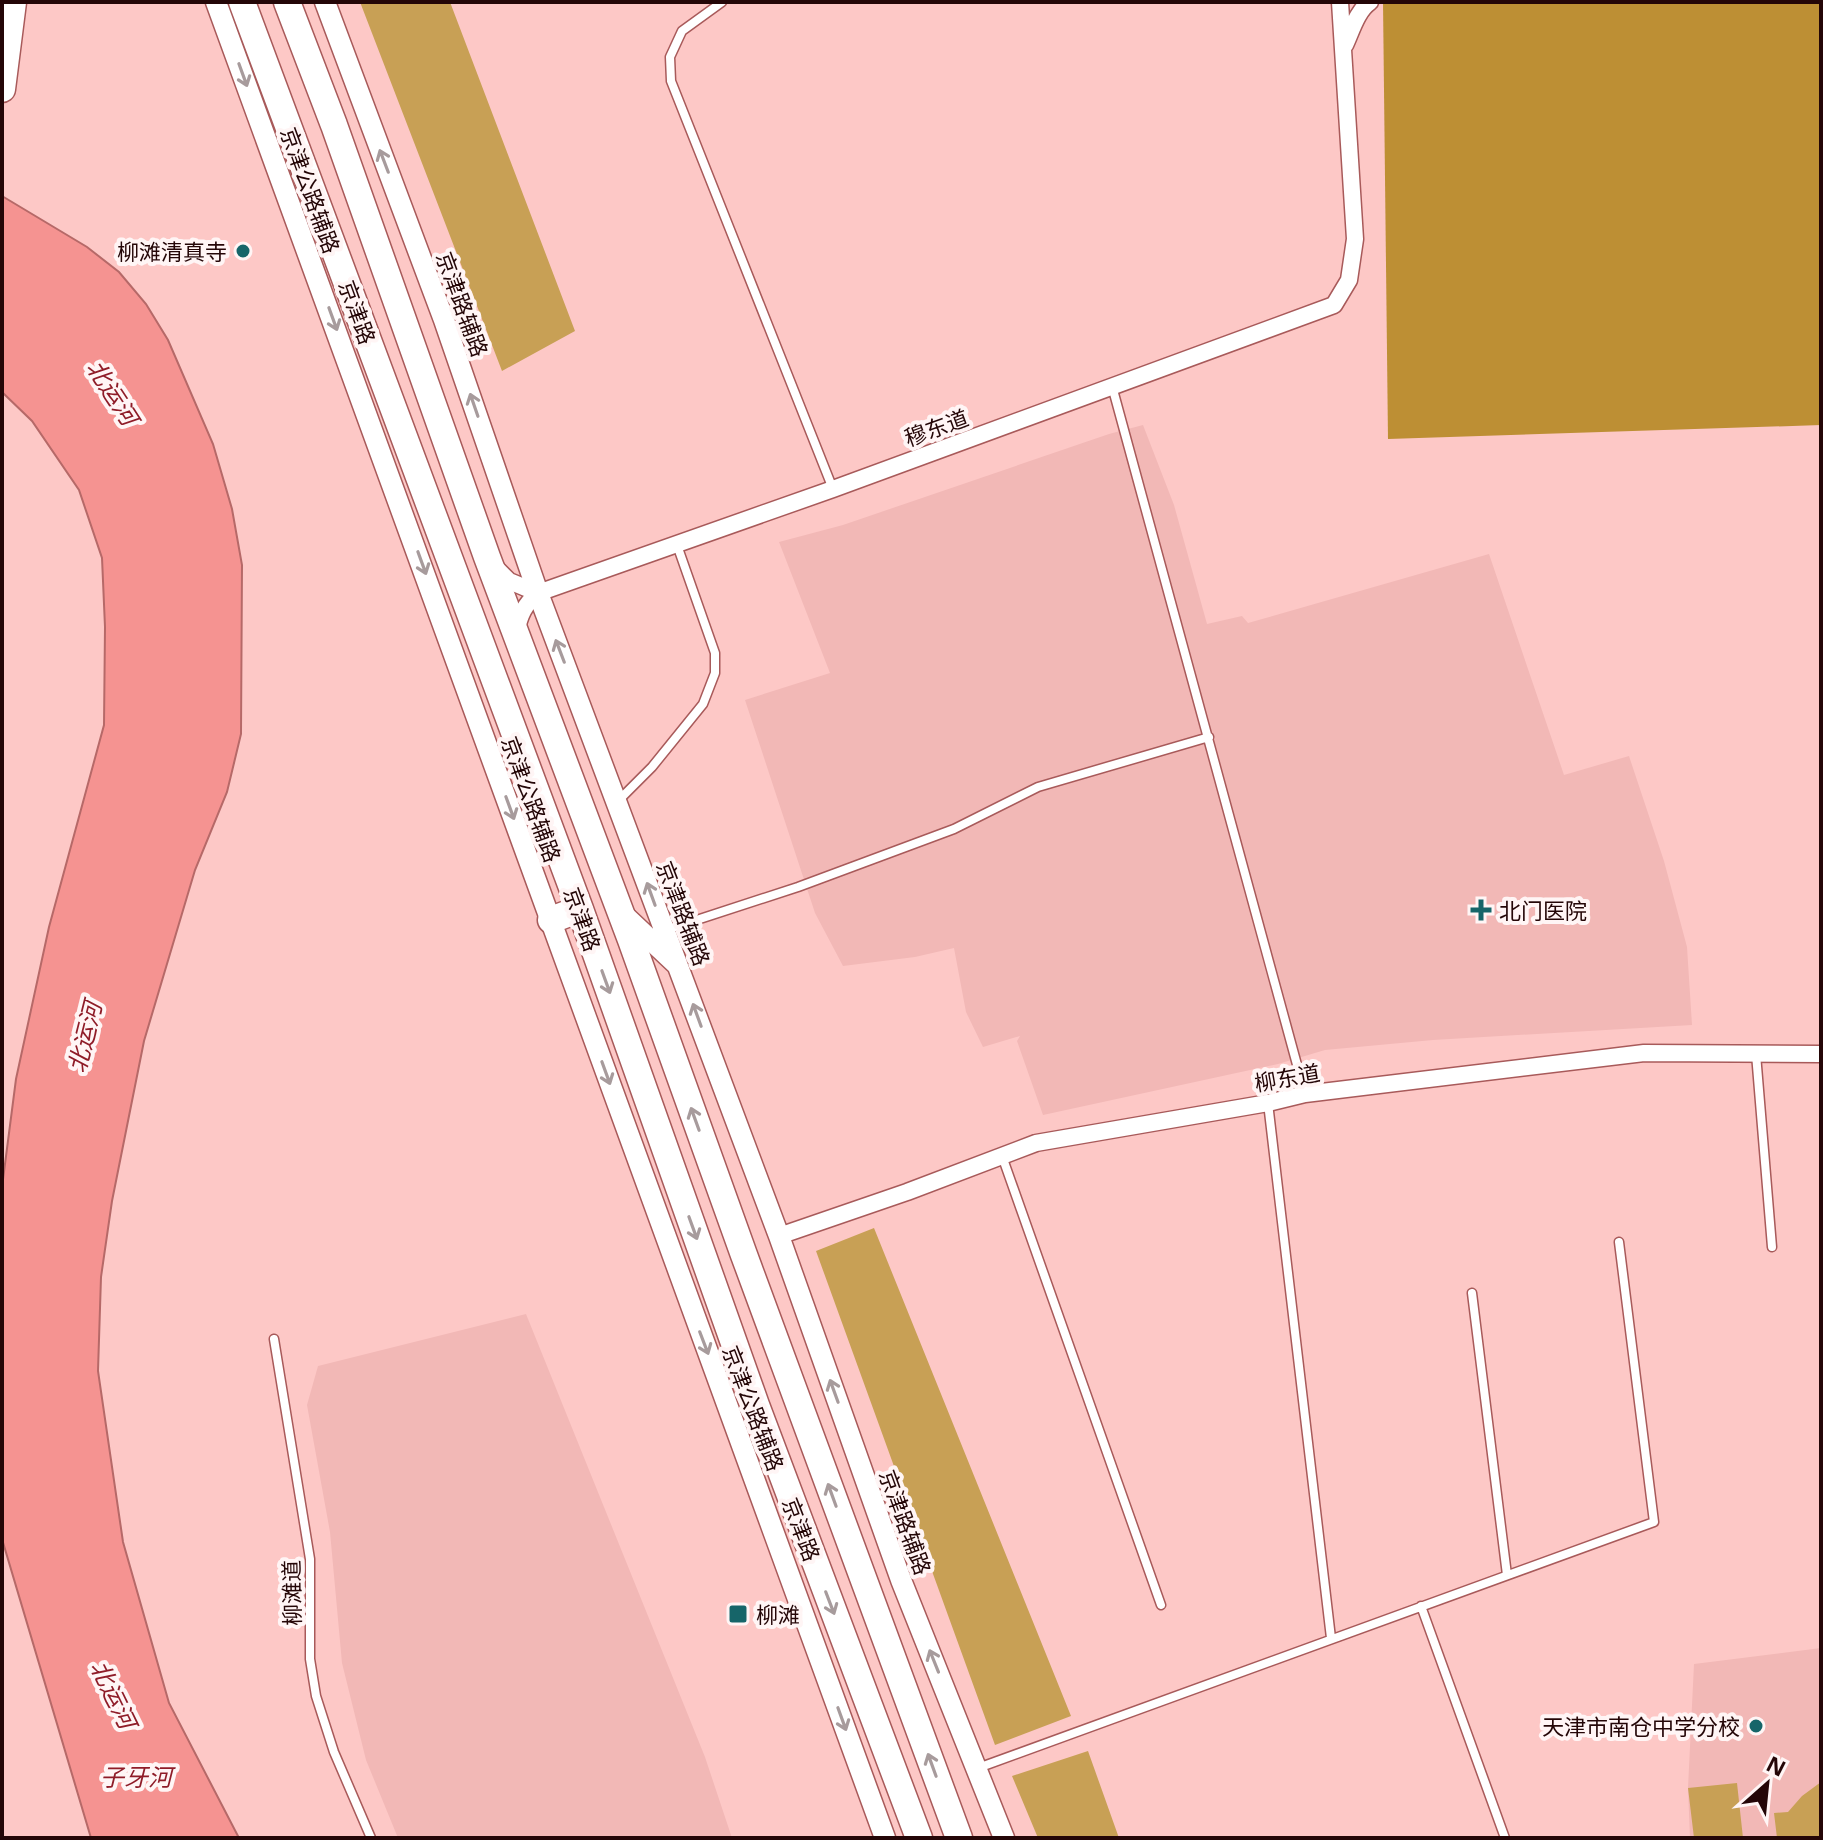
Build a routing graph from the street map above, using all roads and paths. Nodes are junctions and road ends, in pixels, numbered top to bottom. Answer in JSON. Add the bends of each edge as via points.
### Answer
{"nodes":[{"id":1,"x":13,"y":2,"type":"edge"},
{"id":2,"x":216,"y":2,"type":"edge"},
{"id":3,"x":242,"y":2,"type":"edge"},
{"id":4,"x":287,"y":2,"type":"edge"},
{"id":5,"x":325,"y":2,"type":"edge"},
{"id":6,"x":722,"y":2,"type":"edge"},
{"id":7,"x":1340,"y":2,"type":"edge"},
{"id":8,"x":1370,"y":2,"type":"edge"},
{"id":9,"x":1343,"y":50,"type":"junction"},
{"id":10,"x":2,"y":89,"type":"edge"},
{"id":11,"x":1112,"y":386,"type":"junction"},
{"id":12,"x":833,"y":489,"type":"junction"},
{"id":13,"x":676,"y":544,"type":"junction"},
{"id":14,"x":487,"y":557,"type":"junction"},
{"id":15,"x":538,"y":593,"type":"junction"},
{"id":16,"x":515,"y":634,"type":"junction"},
{"id":17,"x":1209,"y":737,"type":"junction"},
{"id":18,"x":617,"y":802,"type":"junction"},
{"id":19,"x":580,"y":909,"type":"junction"},
{"id":20,"x":551,"y":920,"type":"junction"},
{"id":21,"x":647,"y":935,"type":"junction"},
{"id":22,"x":1756,"y":1053,"type":"junction"},
{"id":23,"x":1821,"y":1054,"type":"edge"},
{"id":24,"x":1305,"y":1094,"type":"junction"},
{"id":25,"x":1268,"y":1103,"type":"junction"},
{"id":26,"x":1002,"y":1156,"type":"junction"},
{"id":27,"x":779,"y":1236,"type":"junction"},
{"id":28,"x":1619,"y":1242,"type":"dead end"},
{"id":29,"x":1772,"y":1247,"type":"dead end"},
{"id":30,"x":1472,"y":1293,"type":"dead end"},
{"id":31,"x":274,"y":1339,"type":"dead end"},
{"id":32,"x":1507,"y":1575,"type":"junction"},
{"id":33,"x":1161,"y":1605,"type":"dead end"},
{"id":34,"x":1421,"y":1606,"type":"junction"},
{"id":35,"x":1331,"y":1638,"type":"junction"},
{"id":36,"x":977,"y":1768,"type":"junction"},
{"id":37,"x":371,"y":1838,"type":"edge"},
{"id":38,"x":885,"y":1838,"type":"edge"},
{"id":39,"x":919,"y":1838,"type":"edge"},
{"id":40,"x":959,"y":1838,"type":"edge"},
{"id":41,"x":1004,"y":1838,"type":"edge"},
{"id":42,"x":1505,"y":1838,"type":"edge"}],
"edges":[{"from":1,"to":10,"type":"main road"},
{"from":2,"to":20,"type":"street","name":"京津公路辅路","one_way":true},
{"from":3,"to":19,"type":"main road","name":"京津路"},
{"from":4,"to":14,"type":"main road","name":"京津路"},
{"from":15,"to":5,"type":"street","name":"京津路辅路","one_way":true,"via":[[444,320]]},
{"from":6,"to":12,"type":"lane","via":[[682,31],[670,57],[671,81]]},
{"from":7,"to":9,"type":"street"},
{"from":8,"to":9,"type":"street"},
{"from":9,"to":11,"type":"street","name":"穆东道","via":[[1355,239],[1343,294],[1334,305]]},
{"from":11,"to":12,"type":"street","name":"穆东道"},
{"from":11,"to":17,"type":"lane"},
{"from":12,"to":13,"type":"street","name":"穆东道"},
{"from":13,"to":15,"type":"street","name":"穆东道"},
{"from":13,"to":18,"type":"lane","via":[[715,653],[715,673],[703,704]]},
{"from":14,"to":15,"type":"street","via":[[509,581]]},
{"from":14,"to":16,"type":"main road","name":"京津路"},
{"from":15,"to":16,"type":"street","via":[[526,602]]},
{"from":18,"to":15,"type":"street","name":"京津路辅路","one_way":true},
{"from":16,"to":21,"type":"main road","name":"京津路","via":[[620,911]]},
{"from":17,"to":21,"type":"lane","via":[[1038,787],[954,829]]},
{"from":17,"to":24,"type":"lane"},
{"from":21,"to":18,"type":"street","name":"京津路辅路","one_way":true},
{"from":19,"to":20,"type":"main road"},
{"from":19,"to":39,"type":"main road","name":"京津路","one_way":true,"via":[[756,1405]]},
{"from":20,"to":38,"type":"street","name":"京津公路辅路","one_way":true},
{"from":27,"to":21,"type":"street","name":"京津路辅路","one_way":true,"via":[[679,967]]},
{"from":40,"to":21,"type":"main road","name":"京津路","one_way":true,"via":[[744,1255]]},
{"from":22,"to":23,"type":"street","name":"柳东道"},
{"from":22,"to":24,"type":"street","name":"柳东道","via":[[1644,1053]]},
{"from":22,"to":29,"type":"lane"},
{"from":24,"to":25,"type":"street","name":"柳东道"},
{"from":25,"to":26,"type":"street","name":"柳东道","via":[[1036,1143]]},
{"from":25,"to":35,"type":"lane"},
{"from":26,"to":27,"type":"street","name":"柳东道"},
{"from":26,"to":33,"type":"lane"},
{"from":36,"to":27,"type":"street","name":"京津路辅路","one_way":true,"via":[[901,1580]]},
{"from":28,"to":32,"type":"lane","via":[[1654,1522]]},
{"from":30,"to":32,"type":"lane"},
{"from":31,"to":37,"type":"lane","name":"柳滩道","via":[[310,1559],[310,1659],[316,1696]]},
{"from":32,"to":34,"type":"lane"},
{"from":34,"to":35,"type":"lane"},
{"from":34,"to":42,"type":"lane"},
{"from":35,"to":36,"type":"lane"},
{"from":36,"to":41,"type":"street","name":"京津路辅路"}]}
